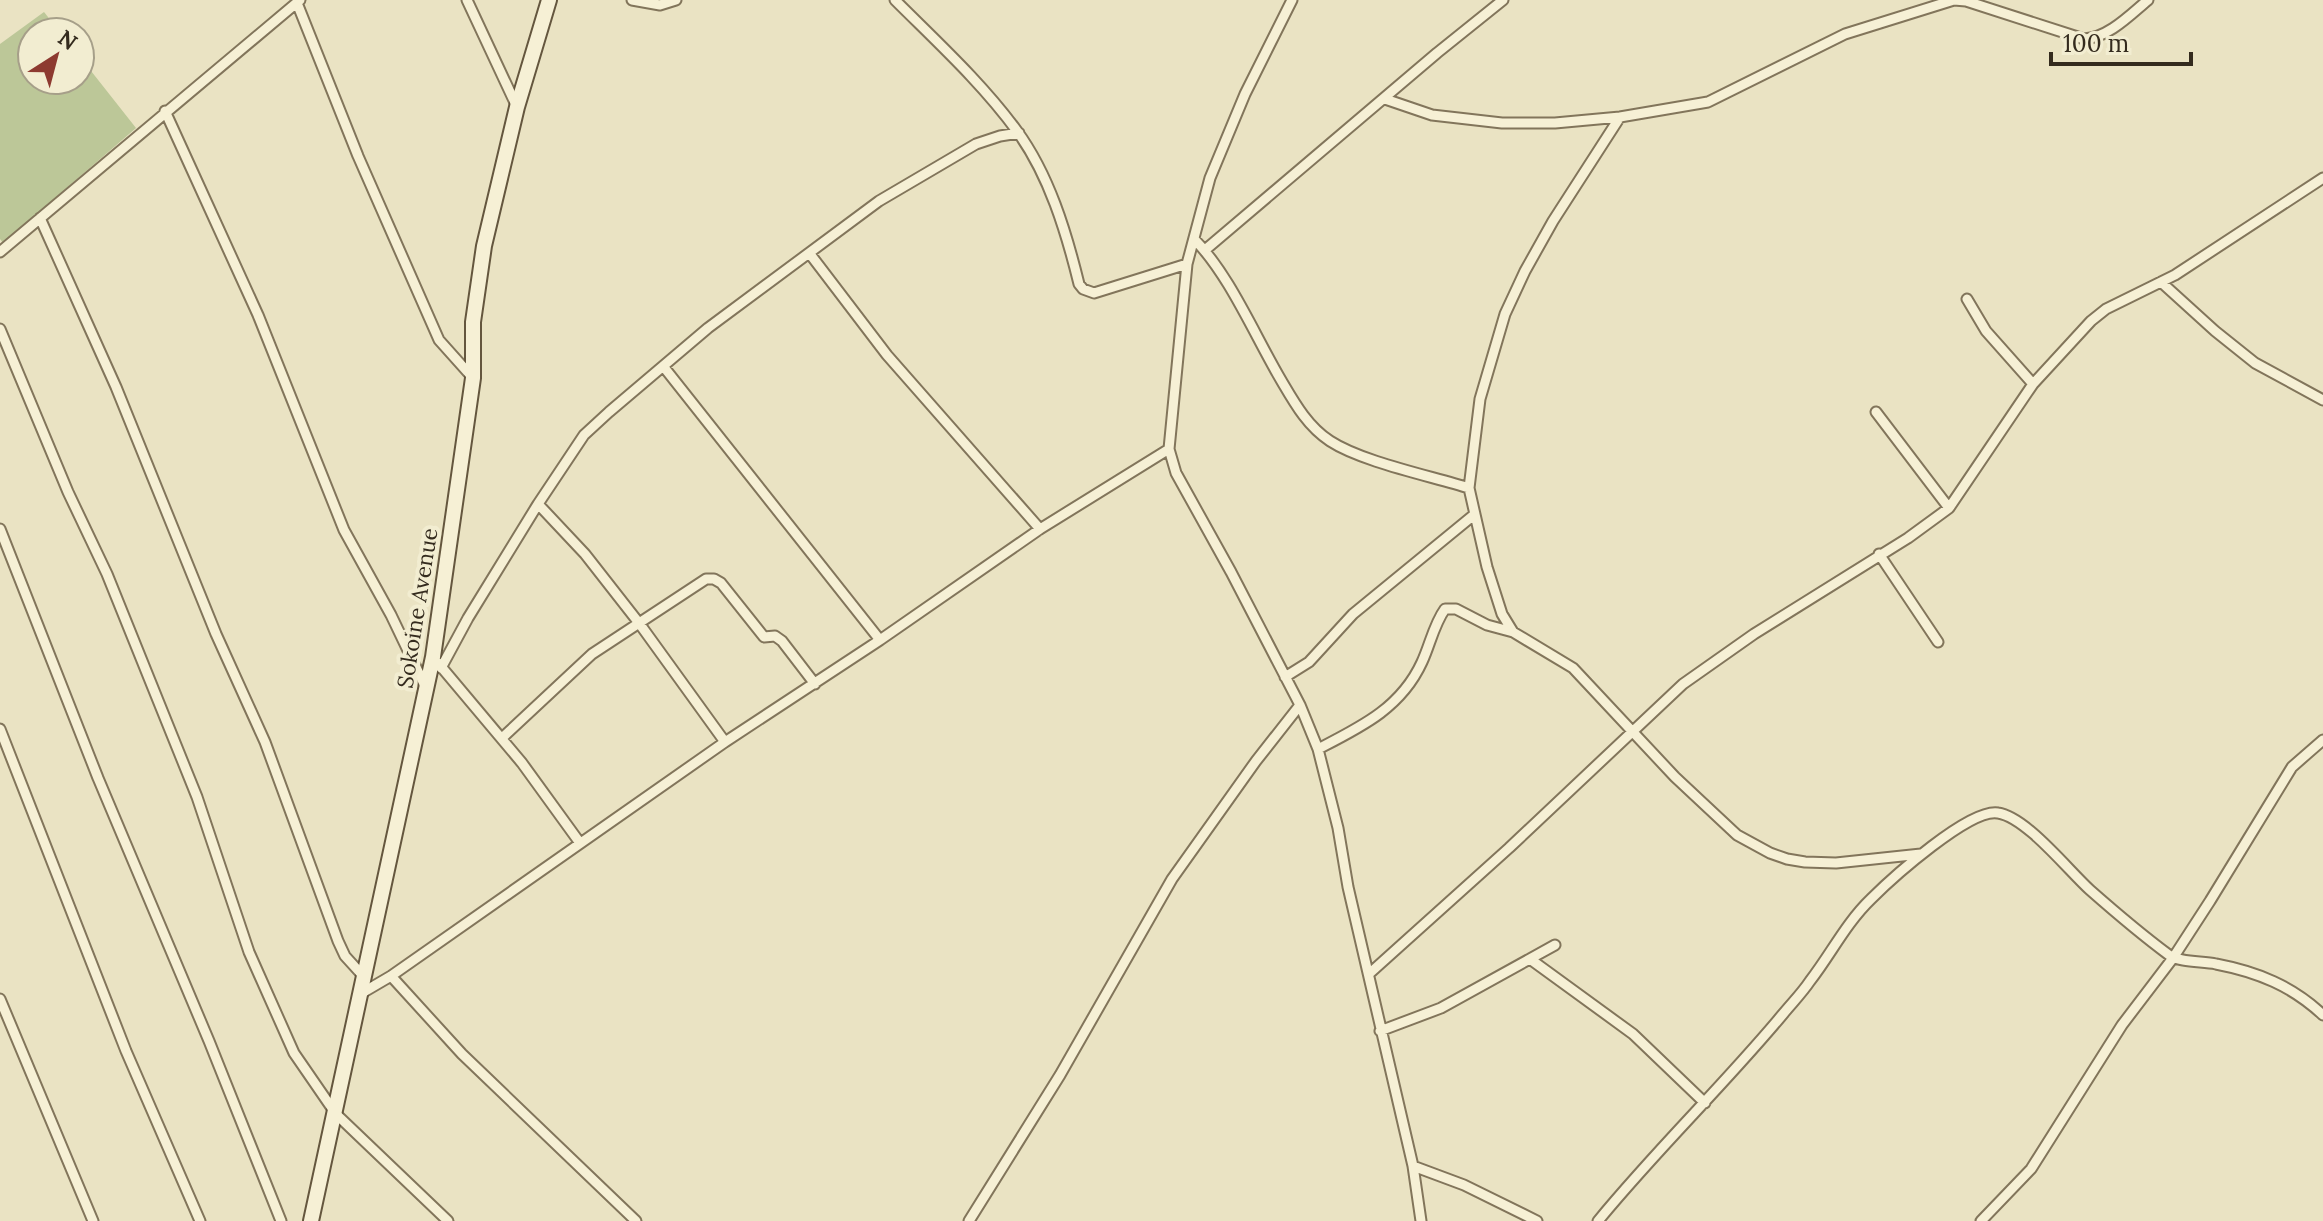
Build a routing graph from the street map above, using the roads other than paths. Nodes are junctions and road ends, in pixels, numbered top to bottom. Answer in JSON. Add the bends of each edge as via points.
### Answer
{"nodes":[{"id":1,"x":467,"y":0,"type":"edge"},
{"id":2,"x":549,"y":0,"type":"edge"},
{"id":3,"x":632,"y":0,"type":"edge"},
{"id":4,"x":676,"y":0,"type":"edge"},
{"id":5,"x":895,"y":0,"type":"edge"},
{"id":6,"x":1292,"y":0,"type":"edge"},
{"id":7,"x":1503,"y":0,"type":"edge"},
{"id":8,"x":2148,"y":0,"type":"edge"},
{"id":9,"x":298,"y":1,"type":"edge"},
{"id":10,"x":1385,"y":99,"type":"junction"},
{"id":11,"x":517,"y":107,"type":"junction"},
{"id":12,"x":165,"y":111,"type":"junction"},
{"id":13,"x":1620,"y":117,"type":"junction"},
{"id":14,"x":1019,"y":133,"type":"junction"},
{"id":15,"x":2323,"y":178,"type":"edge"},
{"id":16,"x":40,"y":218,"type":"junction"},
{"id":17,"x":1194,"y":239,"type":"junction"},
{"id":18,"x":1205,"y":250,"type":"junction"},
{"id":19,"x":0,"y":252,"type":"edge"},
{"id":20,"x":810,"y":254,"type":"junction"},
{"id":21,"x":1187,"y":264,"type":"junction"},
{"id":22,"x":2161,"y":282,"type":"junction"},
{"id":23,"x":1967,"y":299,"type":"dead end"},
{"id":24,"x":0,"y":329,"type":"edge"},
{"id":25,"x":663,"y":366,"type":"junction"},
{"id":26,"x":473,"y":378,"type":"junction"},
{"id":27,"x":2033,"y":384,"type":"junction"},
{"id":28,"x":2323,"y":400,"type":"edge"},
{"id":29,"x":1876,"y":412,"type":"dead end"},
{"id":30,"x":1169,"y":449,"type":"junction"},
{"id":31,"x":1469,"y":488,"type":"junction"},
{"id":32,"x":538,"y":504,"type":"junction"},
{"id":33,"x":1949,"y":508,"type":"junction"},
{"id":34,"x":1475,"y":514,"type":"junction"},
{"id":35,"x":0,"y":529,"type":"edge"},
{"id":36,"x":1040,"y":529,"type":"junction"},
{"id":37,"x":1879,"y":554,"type":"junction"},
{"id":38,"x":639,"y":623,"type":"junction"},
{"id":39,"x":1513,"y":632,"type":"junction"},
{"id":40,"x":880,"y":640,"type":"junction"},
{"id":41,"x":1938,"y":642,"type":"dead end"},
{"id":42,"x":437,"y":663,"type":"junction"},
{"id":43,"x":1285,"y":677,"type":"junction"},
{"id":44,"x":815,"y":684,"type":"junction"},
{"id":45,"x":426,"y":688,"type":"junction"},
{"id":46,"x":1300,"y":705,"type":"junction"},
{"id":47,"x":0,"y":729,"type":"edge"},
{"id":48,"x":1632,"y":732,"type":"junction"},
{"id":49,"x":502,"y":738,"type":"junction"},
{"id":50,"x":2323,"y":740,"type":"edge"},
{"id":51,"x":725,"y":742,"type":"junction"},
{"id":52,"x":1318,"y":749,"type":"junction"},
{"id":53,"x":580,"y":843,"type":"junction"},
{"id":54,"x":1921,"y":854,"type":"junction"},
{"id":55,"x":1555,"y":945,"type":"dead end"},
{"id":56,"x":2173,"y":958,"type":"junction"},
{"id":57,"x":1530,"y":959,"type":"junction"},
{"id":58,"x":1370,"y":973,"type":"junction"},
{"id":59,"x":391,"y":976,"type":"junction"},
{"id":60,"x":363,"y":985,"type":"junction"},
{"id":61,"x":0,"y":999,"type":"edge"},
{"id":62,"x":2323,"y":1015,"type":"edge"},
{"id":63,"x":1380,"y":1031,"type":"junction"},
{"id":64,"x":1705,"y":1103,"type":"junction"},
{"id":65,"x":336,"y":1114,"type":"junction"},
{"id":66,"x":1413,"y":1166,"type":"junction"},
{"id":67,"x":93,"y":1221,"type":"edge"},
{"id":68,"x":200,"y":1221,"type":"edge"},
{"id":69,"x":281,"y":1221,"type":"edge"},
{"id":70,"x":311,"y":1221,"type":"edge"},
{"id":71,"x":448,"y":1221,"type":"edge"},
{"id":72,"x":636,"y":1221,"type":"edge"},
{"id":73,"x":969,"y":1221,"type":"edge"},
{"id":74,"x":1421,"y":1221,"type":"edge"},
{"id":75,"x":1537,"y":1221,"type":"edge"},
{"id":76,"x":1598,"y":1221,"type":"edge"},
{"id":77,"x":1981,"y":1221,"type":"edge"}],
"edges":[{"from":1,"to":11,"type":"street"},
{"from":2,"to":11,"type":"street","name":"Sokoine Avenue"},
{"from":3,"to":4,"type":"street","via":[[660,5]]},
{"from":5,"to":14,"type":"street"},
{"from":6,"to":17,"type":"street","via":[[1210,178]]},
{"from":7,"to":10,"type":"street"},
{"from":8,"to":13,"type":"street","via":[[2112,29],[2084,39],[1954,0],[1845,34],[1708,102]]},
{"from":9,"to":12,"type":"street"},
{"from":9,"to":26,"type":"street","via":[[358,156],[439,340]]},
{"from":10,"to":13,"type":"street","via":[[1432,115],[1502,123]]},
{"from":10,"to":18,"type":"street"},
{"from":11,"to":26,"type":"street","name":"Sokoine Avenue","via":[[477,285]]},
{"from":12,"to":16,"type":"street"},
{"from":12,"to":45,"type":"street","via":[[268,339],[344,530]]},
{"from":13,"to":31,"type":"street","via":[[1553,221],[1505,314],[1480,399]]},
{"from":14,"to":20,"type":"street","via":[[976,144],[946,159]]},
{"from":14,"to":21,"type":"street","via":[[1059,210],[1083,289],[1094,293]]},
{"from":15,"to":22,"type":"street"},
{"from":16,"to":19,"type":"street"},
{"from":16,"to":60,"type":"street","via":[[265,742],[338,941]]},
{"from":17,"to":18,"type":"street"},
{"from":17,"to":21,"type":"street"},
{"from":18,"to":31,"type":"street","via":[[1298,410],[1317,431],[1355,453]]},
{"from":20,"to":25,"type":"street"},
{"from":20,"to":36,"type":"street","via":[[887,355]]},
{"from":21,"to":30,"type":"street"},
{"from":22,"to":27,"type":"street","via":[[2106,309]]},
{"from":22,"to":28,"type":"street","via":[[2255,363]]},
{"from":23,"to":27,"type":"street","via":[[1986,331]]},
{"from":24,"to":65,"type":"street","via":[[177,746],[269,1000],[294,1053]]},
{"from":25,"to":32,"type":"street","via":[[584,435]]},
{"from":25,"to":40,"type":"street"},
{"from":26,"to":42,"type":"street","name":"Sokoine Avenue"},
{"from":27,"to":33,"type":"street"},
{"from":29,"to":33,"type":"street"},
{"from":30,"to":36,"type":"street"},
{"from":30,"to":43,"type":"street","via":[[1176,473]]},
{"from":31,"to":34,"type":"street"},
{"from":32,"to":38,"type":"street"},
{"from":32,"to":42,"type":"street"},
{"from":33,"to":37,"type":"street"},
{"from":34,"to":39,"type":"street","via":[[1493,591]]},
{"from":34,"to":43,"type":"street","via":[[1353,614],[1309,662]]},
{"from":35,"to":69,"type":"street"},
{"from":36,"to":40,"type":"street"},
{"from":37,"to":41,"type":"street"},
{"from":37,"to":48,"type":"street","via":[[1719,657]]},
{"from":38,"to":44,"type":"street","via":[[700,581],[714,579],[764,637],[782,641]]},
{"from":38,"to":49,"type":"street","via":[[592,654]]},
{"from":38,"to":51,"type":"street"},
{"from":39,"to":48,"type":"street","via":[[1573,668]]},
{"from":39,"to":52,"type":"street","via":[[1445,609],[1403,693],[1377,718]]},
{"from":40,"to":44,"type":"street"},
{"from":42,"to":45,"type":"street","name":"Sokoine Avenue"},
{"from":42,"to":49,"type":"street"},
{"from":43,"to":46,"type":"street"},
{"from":44,"to":51,"type":"street"},
{"from":45,"to":60,"type":"street","name":"Sokoine Avenue"},
{"from":46,"to":52,"type":"street"},
{"from":46,"to":73,"type":"street","via":[[1172,879]]},
{"from":47,"to":68,"type":"street","via":[[132,1066]]},
{"from":48,"to":54,"type":"street","via":[[1737,835],[1770,853],[1836,863]]},
{"from":48,"to":58,"type":"street"},
{"from":49,"to":53,"type":"street"},
{"from":50,"to":56,"type":"street","via":[[2292,767]]},
{"from":51,"to":53,"type":"street"},
{"from":52,"to":58,"type":"street"},
{"from":53,"to":59,"type":"street"},
{"from":54,"to":56,"type":"street","via":[[1982,813],[2000,812],[2032,833],[2090,890]]},
{"from":54,"to":64,"type":"street","via":[[1850,922],[1809,983]]},
{"from":55,"to":57,"type":"street"},
{"from":56,"to":62,"type":"street","via":[[2267,978],[2292,989]]},
{"from":56,"to":77,"type":"street","via":[[2122,1025],[2031,1169]]},
{"from":57,"to":63,"type":"street","via":[[1441,1008]]},
{"from":57,"to":64,"type":"street","via":[[1633,1034]]},
{"from":58,"to":63,"type":"street"},
{"from":59,"to":60,"type":"street"},
{"from":59,"to":72,"type":"street","via":[[462,1054]]},
{"from":60,"to":65,"type":"street","name":"Sokoine Avenue"},
{"from":61,"to":67,"type":"street"},
{"from":63,"to":66,"type":"street"},
{"from":64,"to":76,"type":"street"},
{"from":65,"to":70,"type":"street","name":"Sokoine Avenue"},
{"from":65,"to":71,"type":"street"},
{"from":66,"to":74,"type":"street"},
{"from":66,"to":75,"type":"street"}]}
